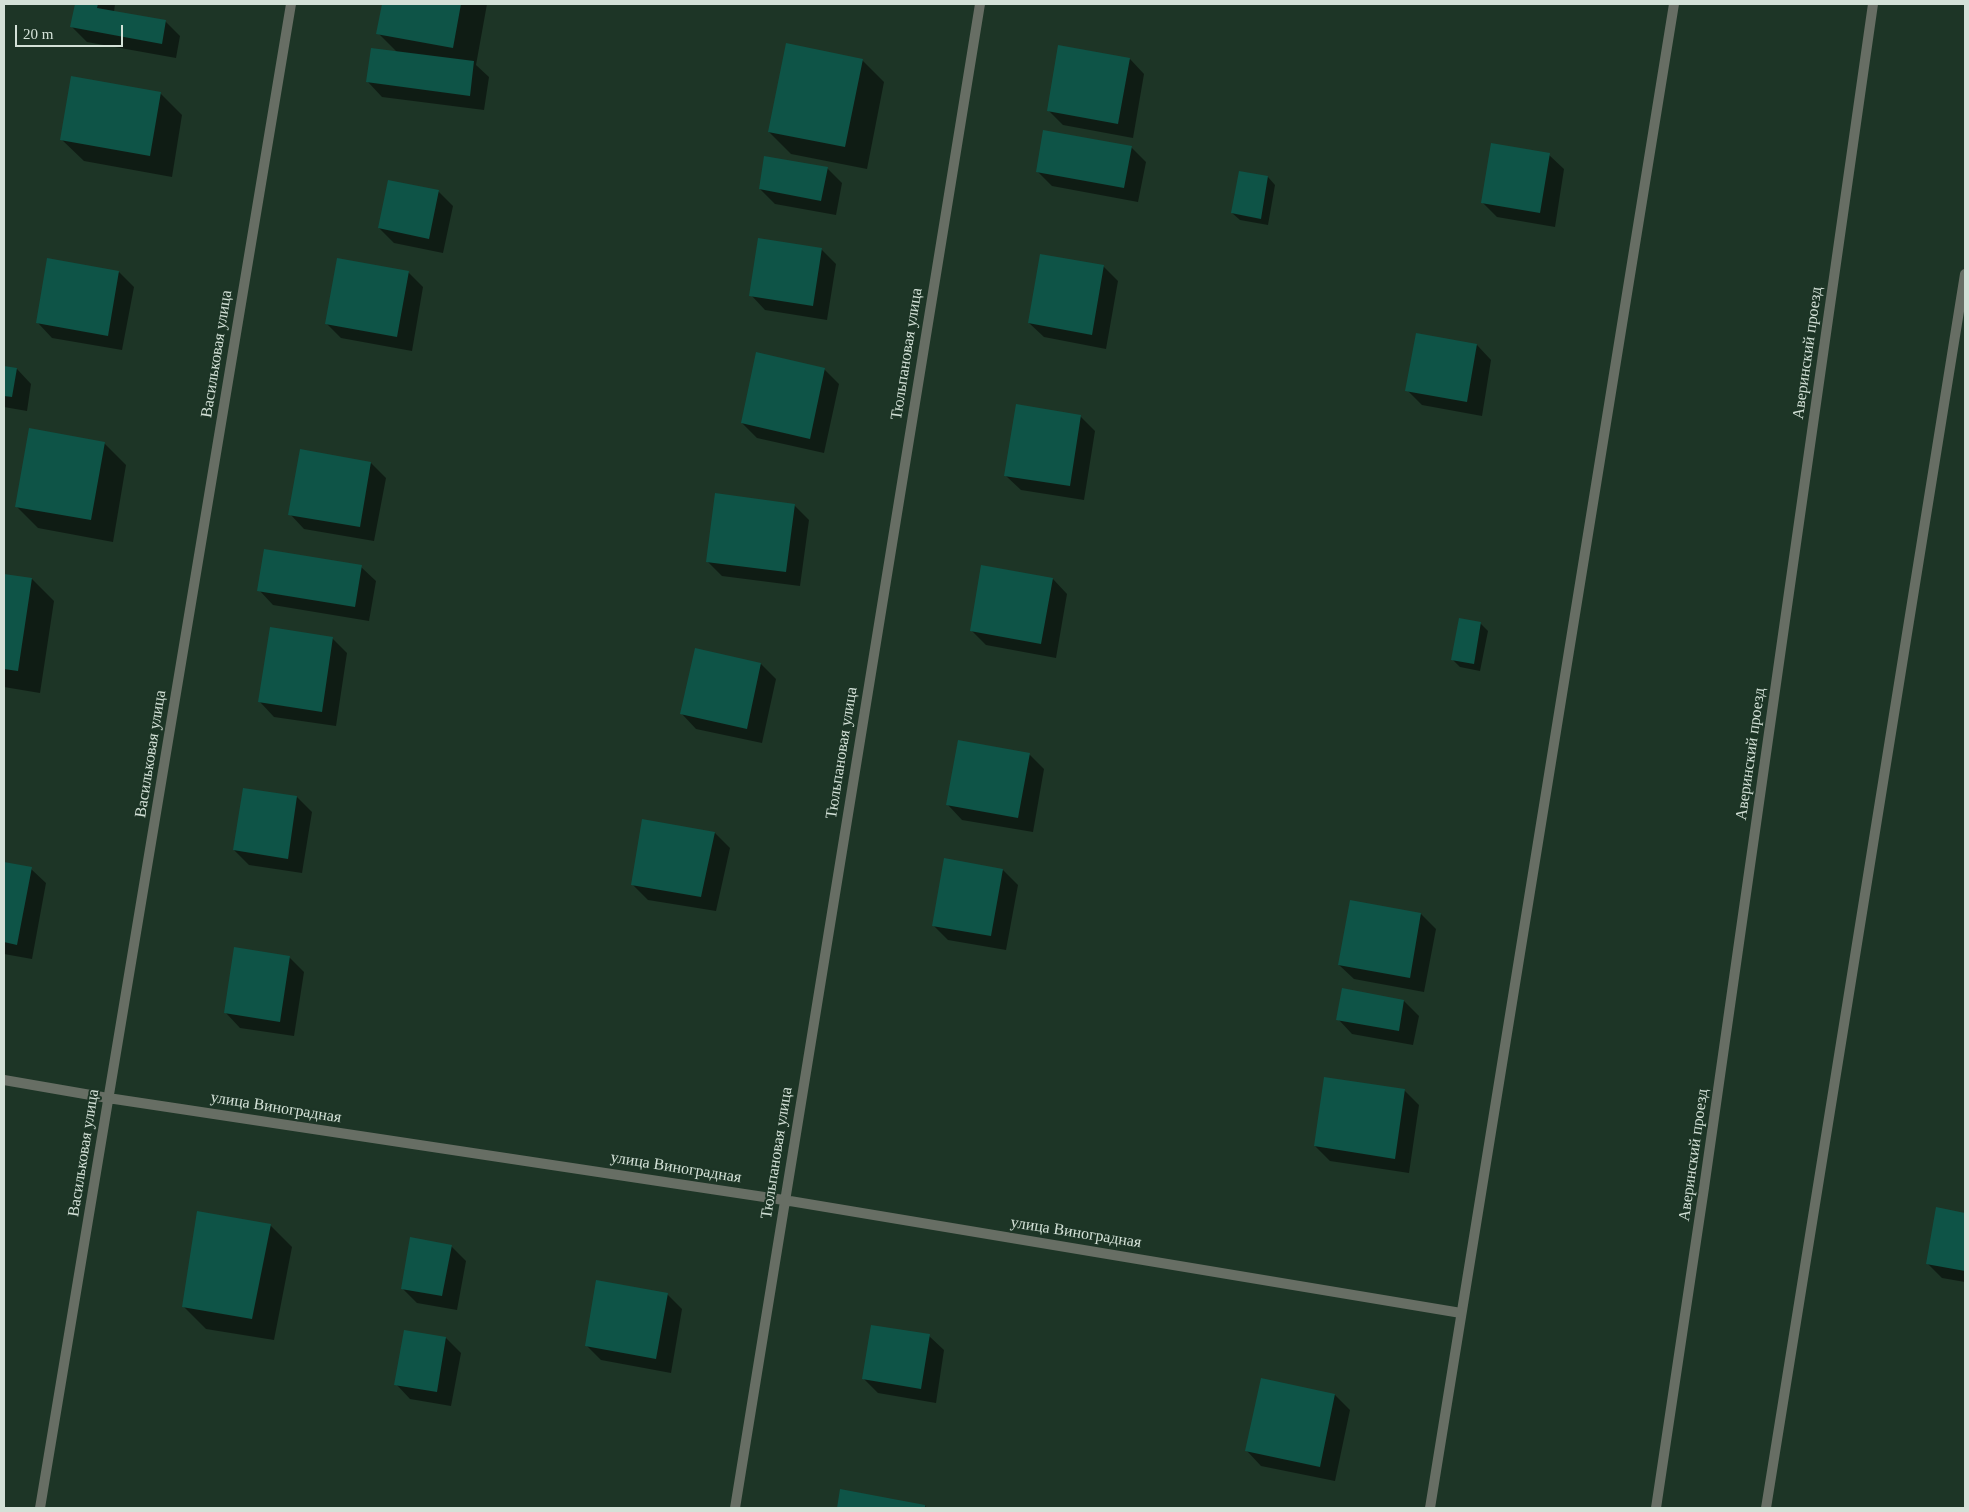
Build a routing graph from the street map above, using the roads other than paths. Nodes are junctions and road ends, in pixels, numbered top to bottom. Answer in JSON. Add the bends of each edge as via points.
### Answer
{"nodes":[{"id":1,"x":291,"y":4,"type":"edge"},
{"id":2,"x":980,"y":4,"type":"edge"},
{"id":3,"x":1674,"y":4,"type":"edge"},
{"id":4,"x":1874,"y":4,"type":"edge"},
{"id":5,"x":1965,"y":274,"type":"edge"},
{"id":6,"x":4,"y":1080,"type":"edge"},
{"id":7,"x":108,"y":1098,"type":"junction"},
{"id":8,"x":784,"y":1200,"type":"junction"},
{"id":9,"x":1461,"y":1313,"type":"junction"},
{"id":10,"x":40,"y":1508,"type":"edge"},
{"id":11,"x":735,"y":1508,"type":"edge"},
{"id":12,"x":1430,"y":1508,"type":"edge"},
{"id":13,"x":1656,"y":1508,"type":"edge"},
{"id":14,"x":1766,"y":1508,"type":"edge"}],
"edges":[{"from":1,"to":7,"type":"street","name":"Васильковая улица"},
{"from":2,"to":8,"type":"street","name":"Тюльпановая улица"},
{"from":3,"to":9,"type":"street"},
{"from":4,"to":13,"type":"street","name":"Аверинский проезд"},
{"from":5,"to":14,"type":"street"},
{"from":6,"to":7,"type":"street","name":"улица Виноградная"},
{"from":7,"to":8,"type":"street","name":"улица Виноградная"},
{"from":7,"to":10,"type":"street","name":"Васильковая улица"},
{"from":8,"to":9,"type":"street","name":"улица Виноградная"},
{"from":8,"to":11,"type":"street","name":"Тюльпановая улица"},
{"from":9,"to":12,"type":"street"}]}
